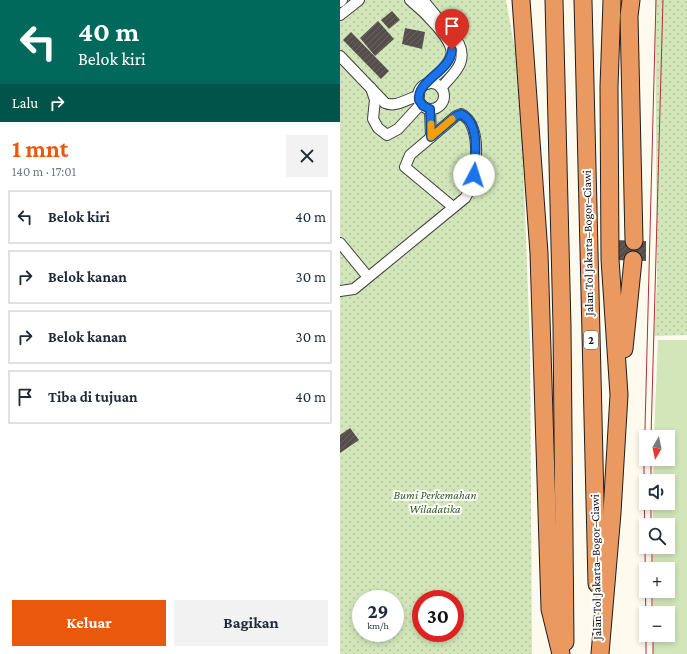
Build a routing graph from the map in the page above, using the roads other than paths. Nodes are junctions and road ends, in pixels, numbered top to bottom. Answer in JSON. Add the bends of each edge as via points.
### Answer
{"nodes":[{"id":1,"x":359,"y":0,"type":"edge"},
{"id":2,"x":410,"y":0,"type":"edge"},
{"id":3,"x":423,"y":0,"type":"edge"},
{"id":4,"x":521,"y":0,"type":"edge"},
{"id":5,"x":554,"y":0,"type":"edge"},
{"id":6,"x":583,"y":0,"type":"edge"},
{"id":7,"x":612,"y":0,"type":"edge"},
{"id":8,"x":631,"y":0,"type":"edge"},
{"id":9,"x":340,"y":16,"type":"edge"},
{"id":10,"x":340,"y":57,"type":"edge"},
{"id":11,"x":427,"y":84,"type":"junction"},
{"id":12,"x":370,"y":88,"type":"junction"},
{"id":13,"x":441,"y":88,"type":"junction"},
{"id":14,"x":423,"y":103,"type":"junction"},
{"id":15,"x":431,"y":137,"type":"junction"},
{"id":16,"x":452,"y":207,"type":"junction"},
{"id":17,"x":634,"y":241,"type":"dead end"},
{"id":18,"x":340,"y":243,"type":"edge"},
{"id":19,"x":633,"y":260,"type":"dead end"},
{"id":20,"x":368,"y":277,"type":"junction"},
{"id":21,"x":340,"y":290,"type":"edge"},
{"id":22,"x":619,"y":395,"type":"junction"},
{"id":23,"x":561,"y":654,"type":"edge"},
{"id":24,"x":566,"y":654,"type":"edge"},
{"id":25,"x":599,"y":654,"type":"edge"}],
"edges":[{"from":1,"to":9,"type":"street"},
{"from":2,"to":11,"type":"street","via":[[442,33],[452,50],[448,62]]},
{"from":3,"to":13,"type":"street","via":[[462,51],[461,64]]},
{"from":4,"to":23,"type":"highway","via":[[539,252],[550,609]]},
{"from":5,"to":24,"type":"highway","via":[[562,326]]},
{"from":6,"to":25,"type":"highway","name":"Jalan Tol Jakarta–Bogor–Ciawi","number":"2"},
{"from":7,"to":22,"type":"highway","via":[[609,87],[610,259]]},
{"from":8,"to":17,"type":"highway","via":[[629,16]]},
{"from":10,"to":12,"type":"street"},
{"from":11,"to":13,"type":"street"},
{"from":11,"to":14,"type":"street","via":[[421,89]]},
{"from":12,"to":14,"type":"street","via":[[390,105],[399,104],[407,98]]},
{"from":12,"to":14,"type":"street","via":[[375,100],[373,118],[378,128],[387,135],[398,129]]},
{"from":13,"to":14,"type":"street","via":[[444,100],[439,107]]},
{"from":14,"to":15,"type":"street"},
{"from":15,"to":16,"type":"street","via":[[410,155],[405,167]]},
{"from":15,"to":16,"type":"street","via":[[461,114],[474,132],[475,158],[471,188],[466,198]]},
{"from":16,"to":20,"type":"street"},
{"from":18,"to":20,"type":"street"},
{"from":19,"to":22,"type":"highway"},
{"from":20,"to":21,"type":"street","via":[[354,290]]},
{"from":22,"to":25,"type":"highway","via":[[612,513]]}]}
